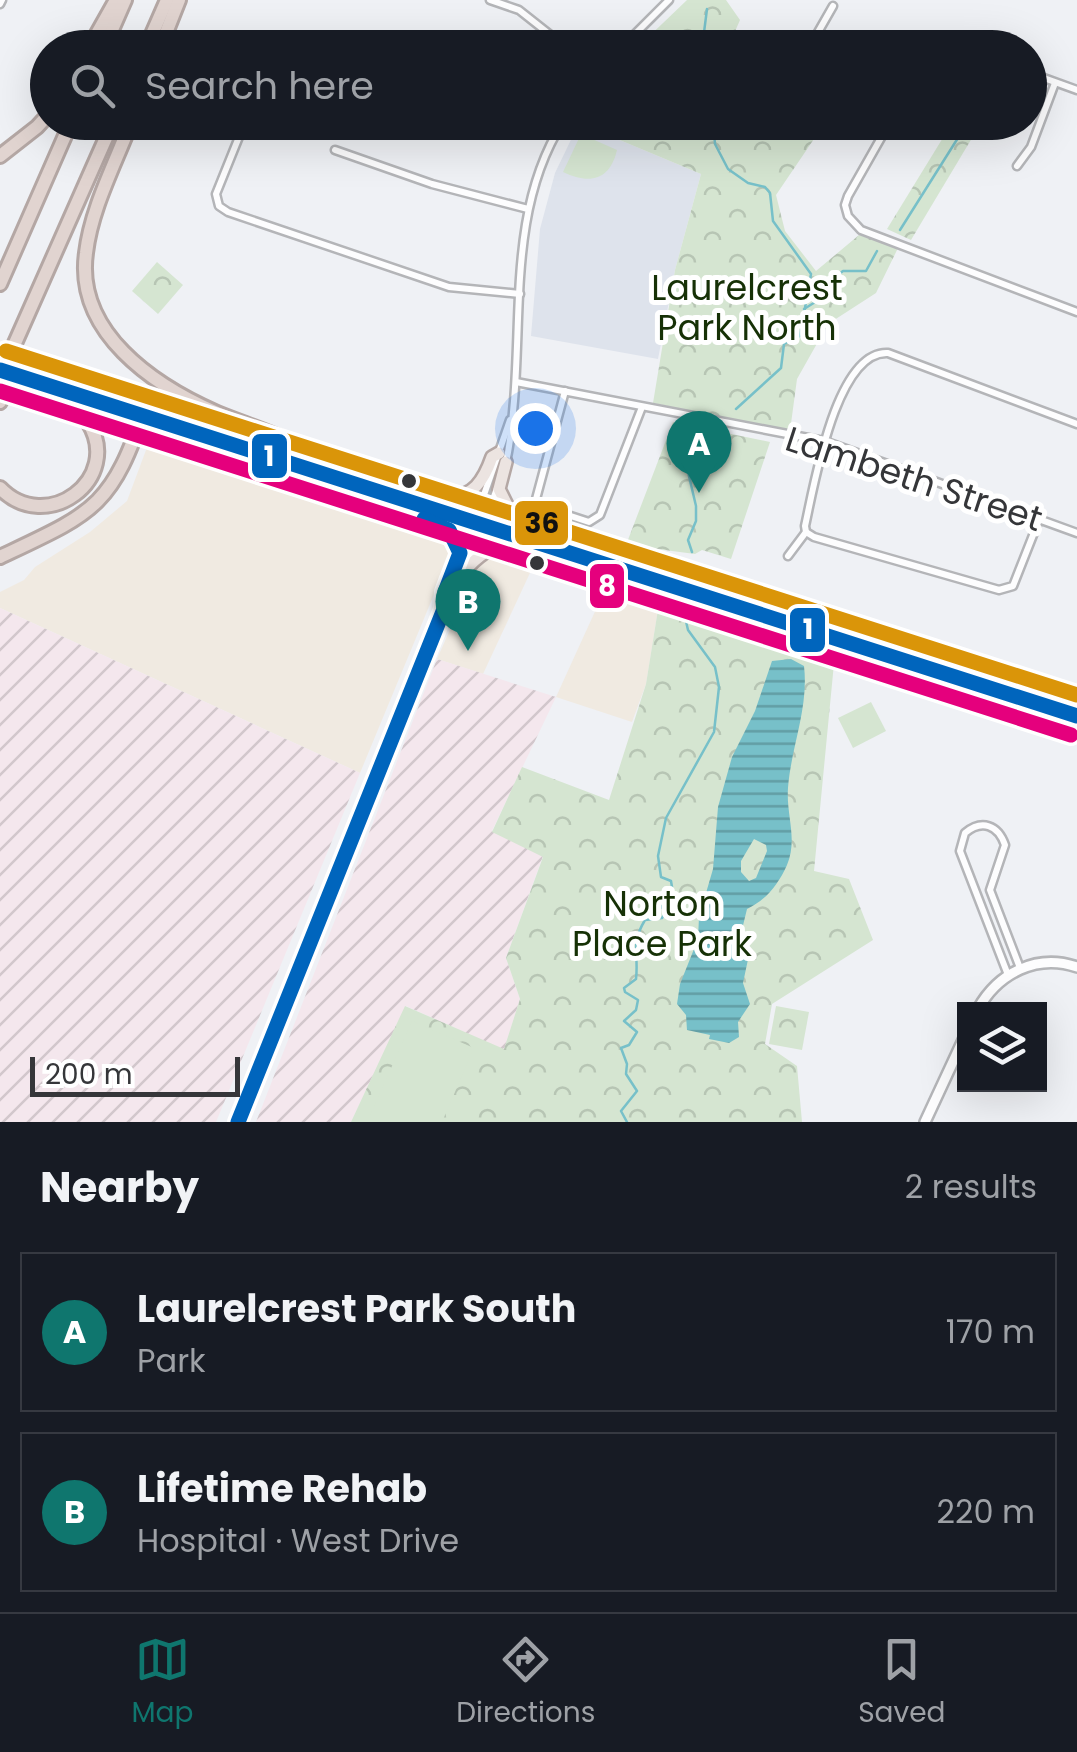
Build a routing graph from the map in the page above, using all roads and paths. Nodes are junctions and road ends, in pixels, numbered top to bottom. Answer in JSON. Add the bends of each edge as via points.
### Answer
{"nodes":[{"id":1,"x":116,"y":0,"type":"edge"},
{"id":2,"x":125,"y":0,"type":"edge"},
{"id":3,"x":167,"y":0,"type":"edge"},
{"id":4,"x":179,"y":0,"type":"edge"},
{"id":5,"x":490,"y":0,"type":"edge"},
{"id":6,"x":655,"y":0,"type":"edge"},
{"id":7,"x":669,"y":0,"type":"edge"},
{"id":8,"x":833,"y":6,"type":"dead end"},
{"id":9,"x":661,"y":8,"type":"junction"},
{"id":10,"x":99,"y":30,"type":"edge"},
{"id":11,"x":112,"y":30,"type":"edge"},
{"id":12,"x":154,"y":30,"type":"edge"},
{"id":13,"x":167,"y":30,"type":"edge"},
{"id":14,"x":544,"y":30,"type":"edge"},
{"id":15,"x":639,"y":30,"type":"edge"},
{"id":16,"x":819,"y":30,"type":"edge"},
{"id":17,"x":1047,"y":80,"type":"edge"},
{"id":18,"x":1055,"y":83,"type":"junction"},
{"id":19,"x":1077,"y":90,"type":"edge"},
{"id":20,"x":1047,"y":104,"type":"edge"},
{"id":21,"x":30,"y":133,"type":"edge"},
{"id":22,"x":63,"y":140,"type":"edge"},
{"id":23,"x":105,"y":140,"type":"edge"},
{"id":24,"x":124,"y":140,"type":"edge"},
{"id":25,"x":238,"y":140,"type":"edge"},
{"id":26,"x":556,"y":140,"type":"edge"},
{"id":27,"x":880,"y":140,"type":"edge"},
{"id":28,"x":1034,"y":140,"type":"edge"},
{"id":29,"x":335,"y":150,"type":"dead end"},
{"id":30,"x":0,"y":156,"type":"edge"},
{"id":31,"x":1017,"y":166,"type":"dead end"},
{"id":32,"x":528,"y":210,"type":"junction"},
{"id":33,"x":0,"y":284,"type":"edge"},
{"id":34,"x":520,"y":294,"type":"junction"},
{"id":35,"x":1077,"y":312,"type":"edge"},
{"id":36,"x":22,"y":328,"type":"junction"},
{"id":37,"x":0,"y":360,"type":"edge"},
{"id":38,"x":0,"y":373,"type":"edge"},
{"id":39,"x":32,"y":375,"type":"junction"},
{"id":40,"x":516,"y":382,"type":"junction"},
{"id":41,"x":47,"y":385,"type":"junction"},
{"id":42,"x":565,"y":391,"type":"junction"},
{"id":43,"x":0,"y":402,"type":"edge"},
{"id":44,"x":639,"y":407,"type":"junction"},
{"id":45,"x":144,"y":411,"type":"junction"},
{"id":46,"x":1077,"y":424,"type":"edge"},
{"id":47,"x":824,"y":441,"type":"junction"},
{"id":48,"x":502,"y":458,"type":"junction"},
{"id":49,"x":320,"y":462,"type":"junction"},
{"id":50,"x":0,"y":488,"type":"edge"},
{"id":51,"x":426,"y":496,"type":"junction"},
{"id":52,"x":398,"y":500,"type":"junction"},
{"id":53,"x":481,"y":520,"type":"junction"},
{"id":54,"x":1039,"y":520,"type":"junction"},
{"id":55,"x":806,"y":532,"type":"junction"},
{"id":56,"x":1077,"y":533,"type":"edge"},
{"id":57,"x":523,"y":540,"type":"junction"},
{"id":58,"x":586,"y":546,"type":"junction"},
{"id":59,"x":460,"y":554,"type":"junction"},
{"id":60,"x":788,"y":556,"type":"dead end"},
{"id":61,"x":0,"y":557,"type":"edge"},
{"id":62,"x":469,"y":566,"type":"junction"},
{"id":63,"x":444,"y":609,"type":"junction"},
{"id":64,"x":954,"y":663,"type":"junction"},
{"id":65,"x":918,"y":666,"type":"junction"},
{"id":66,"x":1077,"y":702,"type":"edge"},
{"id":67,"x":1077,"y":716,"type":"edge"},
{"id":68,"x":995,"y":907,"type":"junction"},
{"id":69,"x":984,"y":912,"type":"junction"},
{"id":70,"x":1077,"y":967,"type":"edge"},
{"id":71,"x":1020,"y":968,"type":"junction"},
{"id":72,"x":1008,"y":975,"type":"junction"},
{"id":73,"x":983,"y":1002,"type":"edge"},
{"id":74,"x":957,"y":1053,"type":"edge"},
{"id":75,"x":238,"y":1122,"type":"edge"},
{"id":76,"x":925,"y":1122,"type":"edge"}],
"edges":[{"from":1,"to":10,"type":"highway"},
{"from":2,"to":11,"type":"highway"},
{"from":3,"to":12,"type":"highway"},
{"from":4,"to":13,"type":"highway"},
{"from":5,"to":14,"type":"street","via":[[519,10]]},
{"from":6,"to":9,"type":"street"},
{"from":7,"to":9,"type":"street"},
{"from":8,"to":16,"type":"street"},
{"from":9,"to":15,"type":"street"},
{"from":17,"to":18,"type":"street"},
{"from":18,"to":19,"type":"street"},
{"from":18,"to":20,"type":"street"},
{"from":21,"to":30,"type":"highway"},
{"from":22,"to":33,"type":"highway"},
{"from":23,"to":36,"type":"highway"},
{"from":24,"to":49,"type":"highway","via":[[86,252],[86,288],[99,322],[168,387],[302,446]]},
{"from":25,"to":34,"type":"street","via":[[216,194],[228,212],[449,287]]},
{"from":26,"to":32,"type":"street"},
{"from":27,"to":35,"type":"street","via":[[845,205],[854,224]]},
{"from":28,"to":31,"type":"street"},
{"from":29,"to":32,"type":"street"},
{"from":32,"to":34,"type":"street"},
{"from":34,"to":40,"type":"street"},
{"from":36,"to":38,"type":"highway"},
{"from":36,"to":43,"type":"highway"},
{"from":37,"to":39,"type":"main road","bridge":true},
{"from":38,"to":39,"type":"main road","bridge":true},
{"from":39,"to":41,"type":"main road"},
{"from":39,"to":45,"type":"main road"},
{"from":40,"to":42,"type":"street","name":"Lambeth Street"},
{"from":40,"to":48,"type":"street","via":[[512,439]]},
{"from":41,"to":45,"type":"main road"},
{"from":41,"to":50,"type":"highway","via":[[89,423],[95,469],[80,492],[54,506],[28,506]]},
{"from":42,"to":44,"type":"street","name":"Lambeth Street"},
{"from":42,"to":44,"type":"street","via":[[536,499],[588,522],[600,516]]},
{"from":44,"to":47,"type":"street","name":"Lambeth Street"},
{"from":45,"to":49,"type":"main road"},
{"from":45,"to":52,"type":"main road"},
{"from":45,"to":61,"type":"highway","via":[[117,478],[98,503]]},
{"from":46,"to":47,"type":"street","via":[[877,353],[847,385]]},
{"from":47,"to":54,"type":"street","name":"Lambeth Street"},
{"from":47,"to":55,"type":"street"},
{"from":48,"to":51,"type":"main road","via":[[492,457],[482,483],[459,498]]},
{"from":48,"to":53,"type":"street"},
{"from":48,"to":58,"type":"main road","via":[[499,489],[508,507],[580,534]]},
{"from":49,"to":51,"type":"main road"},
{"from":51,"to":53,"type":"main road"},
{"from":52,"to":53,"type":"main road"},
{"from":52,"to":59,"type":"main road","via":[[405,513],[448,528]]},
{"from":53,"to":57,"type":"main road"},
{"from":53,"to":58,"type":"main road"},
{"from":53,"to":59,"type":"street"},
{"from":53,"to":62,"type":"street"},
{"from":54,"to":55,"type":"street","via":[[1014,586],[1007,589]]},
{"from":54,"to":56,"type":"street","name":"Lambeth Street"},
{"from":55,"to":60,"type":"street"},
{"from":57,"to":62,"type":"main road","via":[[502,542]]},
{"from":57,"to":65,"type":"main road"},
{"from":58,"to":64,"type":"main road"},
{"from":59,"to":63,"type":"street"},
{"from":62,"to":63,"type":"street"},
{"from":63,"to":75,"type":"street"},
{"from":64,"to":65,"type":"main road","via":[[982,676],[925,662]]},
{"from":64,"to":66,"type":"main road"},
{"from":65,"to":67,"type":"main road"},
{"from":68,"to":69,"type":"street"},
{"from":68,"to":69,"type":"street","via":[[990,890],[1005,845],[984,824],[965,832],[960,851]]},
{"from":68,"to":71,"type":"street"},
{"from":69,"to":72,"type":"street"},
{"from":70,"to":71,"type":"street","via":[[1044,962]]},
{"from":71,"to":72,"type":"street"},
{"from":72,"to":73,"type":"street"},
{"from":74,"to":76,"type":"street"}]}
